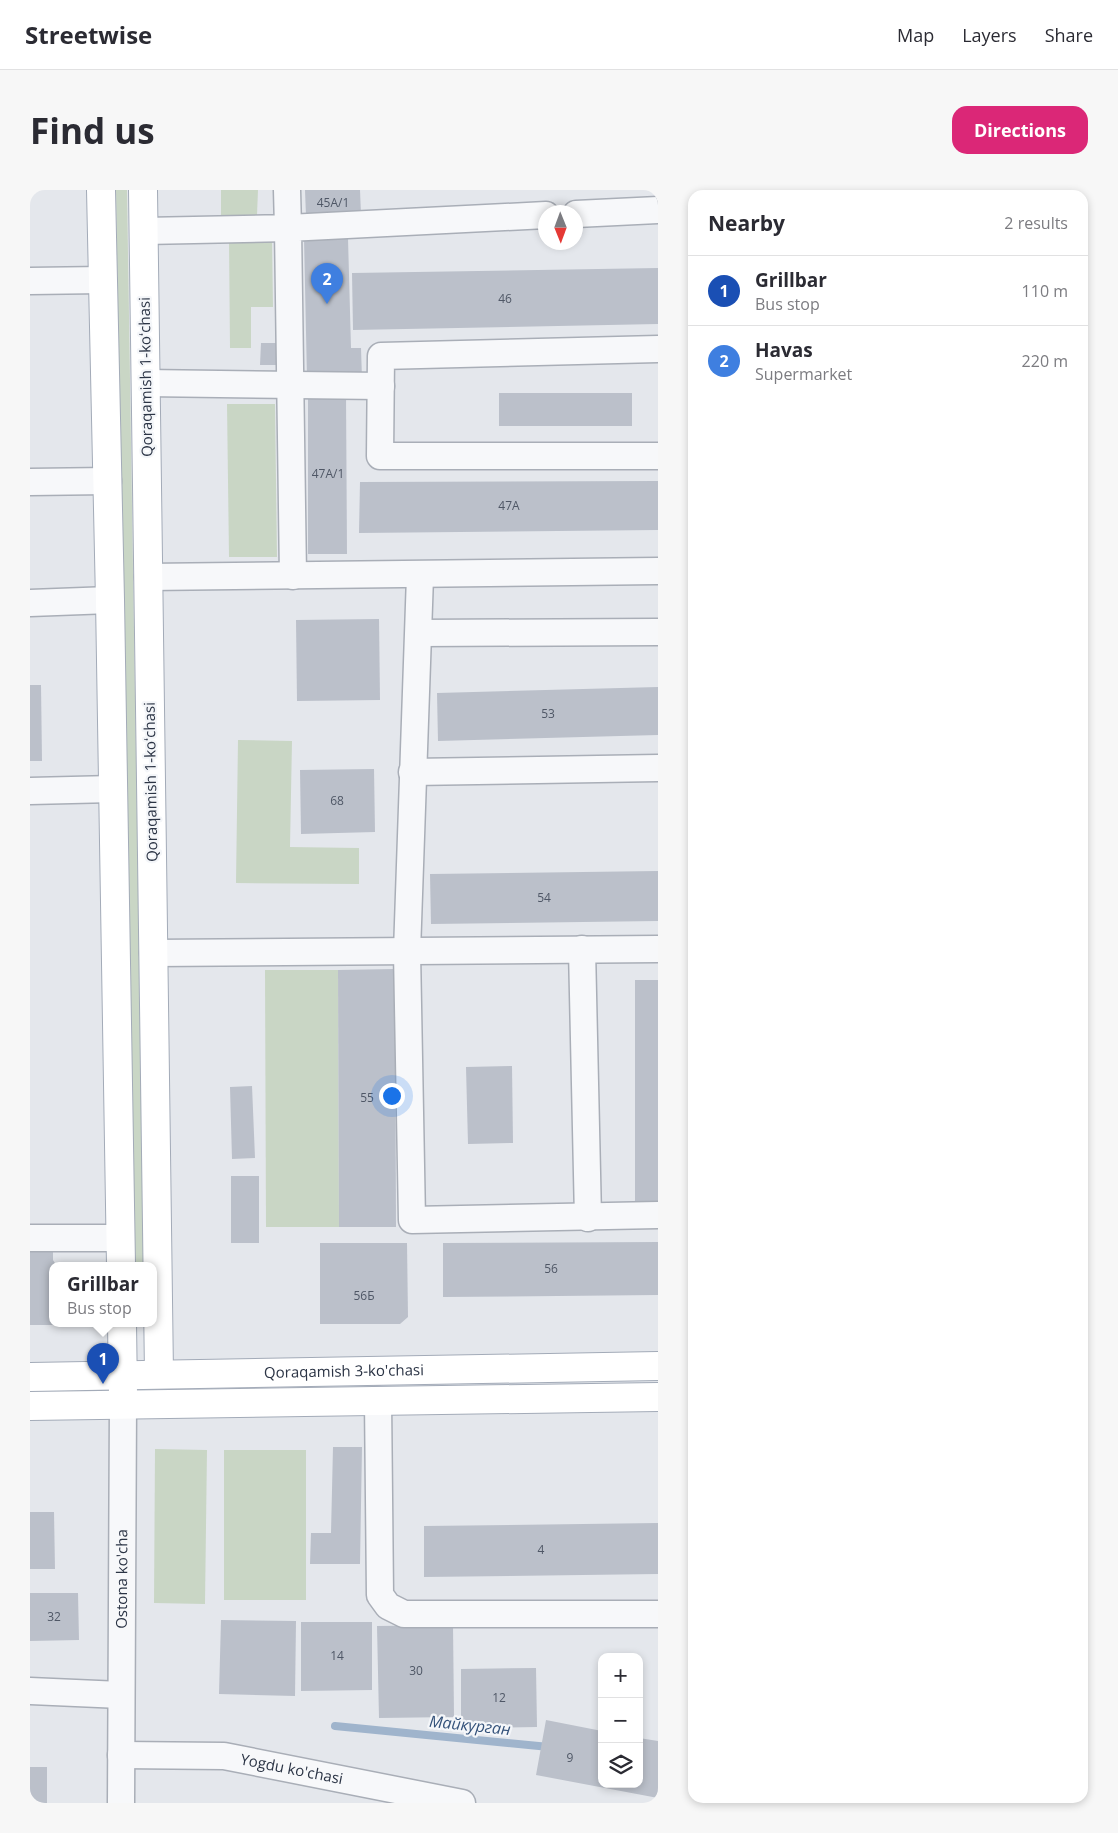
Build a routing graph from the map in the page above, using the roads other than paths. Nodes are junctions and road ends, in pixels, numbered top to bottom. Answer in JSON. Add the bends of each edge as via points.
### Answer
{"nodes":[{"id":1,"x":101,"y":190,"type":"edge"},
{"id":2,"x":143,"y":190,"type":"edge"},
{"id":3,"x":287,"y":190,"type":"edge"},
{"id":4,"x":658,"y":210,"type":"edge"},
{"id":5,"x":583,"y":214,"type":"edge"},
{"id":6,"x":538,"y":215,"type":"edge"},
{"id":7,"x":288,"y":228,"type":"junction"},
{"id":8,"x":144,"y":231,"type":"junction"},
{"id":9,"x":103,"y":280,"type":"junction"},
{"id":10,"x":30,"y":282,"type":"edge"},
{"id":11,"x":658,"y":349,"type":"edge"},
{"id":12,"x":146,"y":383,"type":"junction"},
{"id":13,"x":290,"y":385,"type":"junction"},
{"id":14,"x":381,"y":386,"type":"junction"},
{"id":15,"x":658,"y":456,"type":"edge"},
{"id":16,"x":108,"y":481,"type":"junction"},
{"id":17,"x":30,"y":482,"type":"edge"},
{"id":18,"x":658,"y":571,"type":"edge"},
{"id":19,"x":293,"y":576,"type":"junction"},
{"id":20,"x":420,"y":576,"type":"junction"},
{"id":21,"x":148,"y":578,"type":"junction"},
{"id":22,"x":110,"y":600,"type":"junction"},
{"id":23,"x":30,"y":603,"type":"edge"},
{"id":24,"x":658,"y":632,"type":"edge"},
{"id":25,"x":419,"y":633,"type":"junction"},
{"id":26,"x":658,"y":768,"type":"edge"},
{"id":27,"x":412,"y":772,"type":"junction"},
{"id":28,"x":114,"y":789,"type":"junction"},
{"id":29,"x":30,"y":791,"type":"edge"},
{"id":30,"x":582,"y":949,"type":"junction"},
{"id":31,"x":658,"y":949,"type":"edge"},
{"id":32,"x":407,"y":952,"type":"junction"},
{"id":33,"x":153,"y":953,"type":"junction"},
{"id":34,"x":658,"y":1216,"type":"edge"},
{"id":35,"x":588,"y":1218,"type":"junction"},
{"id":36,"x":30,"y":1238,"type":"edge"},
{"id":37,"x":120,"y":1238,"type":"junction"},
{"id":38,"x":121,"y":1262,"type":"edge"},
{"id":39,"x":122,"y":1327,"type":"edge"},
{"id":40,"x":658,"y":1366,"type":"edge"},
{"id":41,"x":159,"y":1374,"type":"junction"},
{"id":42,"x":123,"y":1375,"type":"junction"},
{"id":43,"x":30,"y":1377,"type":"edge"},
{"id":44,"x":658,"y":1396,"type":"edge"},
{"id":45,"x":378,"y":1400,"type":"junction"},
{"id":46,"x":123,"y":1404,"type":"junction"},
{"id":47,"x":30,"y":1406,"type":"edge"},
{"id":48,"x":658,"y":1614,"type":"edge"},
{"id":49,"x":30,"y":1691,"type":"edge"},
{"id":50,"x":121,"y":1695,"type":"junction"},
{"id":51,"x":120,"y":1756,"type":"junction"},
{"id":52,"x":121,"y":1803,"type":"edge"},
{"id":53,"x":462,"y":1803,"type":"edge"}],
"edges":[{"from":1,"to":9,"type":"main road"},
{"from":2,"to":8,"type":"main road","name":"Qoraqamish 1-koʻchasi"},
{"from":3,"to":7,"type":"street"},
{"from":4,"to":5,"type":"street"},
{"from":6,"to":7,"type":"street"},
{"from":7,"to":8,"type":"street"},
{"from":7,"to":13,"type":"street"},
{"from":8,"to":12,"type":"main road","name":"Qoraqamish 1-koʻchasi"},
{"from":9,"to":10,"type":"street"},
{"from":9,"to":16,"type":"main road"},
{"from":11,"to":14,"type":"street","via":[[381,356]]},
{"from":12,"to":13,"type":"street"},
{"from":12,"to":21,"type":"main road","name":"Qoraqamish 1-koʻchasi"},
{"from":13,"to":14,"type":"street"},
{"from":13,"to":19,"type":"street"},
{"from":14,"to":15,"type":"street","via":[[380,456]]},
{"from":16,"to":17,"type":"street"},
{"from":16,"to":22,"type":"main road"},
{"from":18,"to":20,"type":"street"},
{"from":19,"to":20,"type":"street"},
{"from":19,"to":21,"type":"street"},
{"from":20,"to":25,"type":"street"},
{"from":21,"to":33,"type":"main road","name":"Qoraqamish 1-koʻchasi"},
{"from":22,"to":23,"type":"street"},
{"from":22,"to":28,"type":"main road"},
{"from":24,"to":25,"type":"street"},
{"from":25,"to":27,"type":"street"},
{"from":26,"to":27,"type":"street"},
{"from":27,"to":32,"type":"street"},
{"from":28,"to":29,"type":"street"},
{"from":28,"to":37,"type":"main road"},
{"from":30,"to":31,"type":"street"},
{"from":30,"to":32,"type":"street"},
{"from":30,"to":35,"type":"street"},
{"from":32,"to":33,"type":"street"},
{"from":32,"to":35,"type":"street","via":[[412,1220]]},
{"from":33,"to":41,"type":"main road","name":"Qoraqamish 1-koʻchasi"},
{"from":34,"to":35,"type":"street"},
{"from":36,"to":37,"type":"street"},
{"from":37,"to":38,"type":"main road"},
{"from":39,"to":42,"type":"main road"},
{"from":40,"to":41,"type":"main road","name":"Qoraqamish 3-ko'chasi"},
{"from":41,"to":42,"type":"main road","name":"Qoraqamish 3-ko'chasi"},
{"from":41,"to":46,"type":"main road"},
{"from":42,"to":43,"type":"main road","name":"Qoraqamish 3-ko'chasi"},
{"from":42,"to":46,"type":"main road"},
{"from":44,"to":45,"type":"main road","name":"Qoraqamish 3-ko'chasi"},
{"from":45,"to":46,"type":"main road","name":"Qoraqamish 3-ko'chasi"},
{"from":45,"to":48,"type":"street","via":[[380,1595],[388,1606],[404,1614]]},
{"from":46,"to":47,"type":"main road","name":"Qoraqamish 3-ko'chasi"},
{"from":46,"to":50,"type":"street","name":"Ostona ko'cha"},
{"from":49,"to":50,"type":"street"},
{"from":50,"to":51,"type":"street","name":"Ostona ko'cha"},
{"from":51,"to":52,"type":"street","name":"Ostona ko'cha"},
{"from":51,"to":53,"type":"street","name":"Yogdu ko'chasi","via":[[224,1756]]}]}
